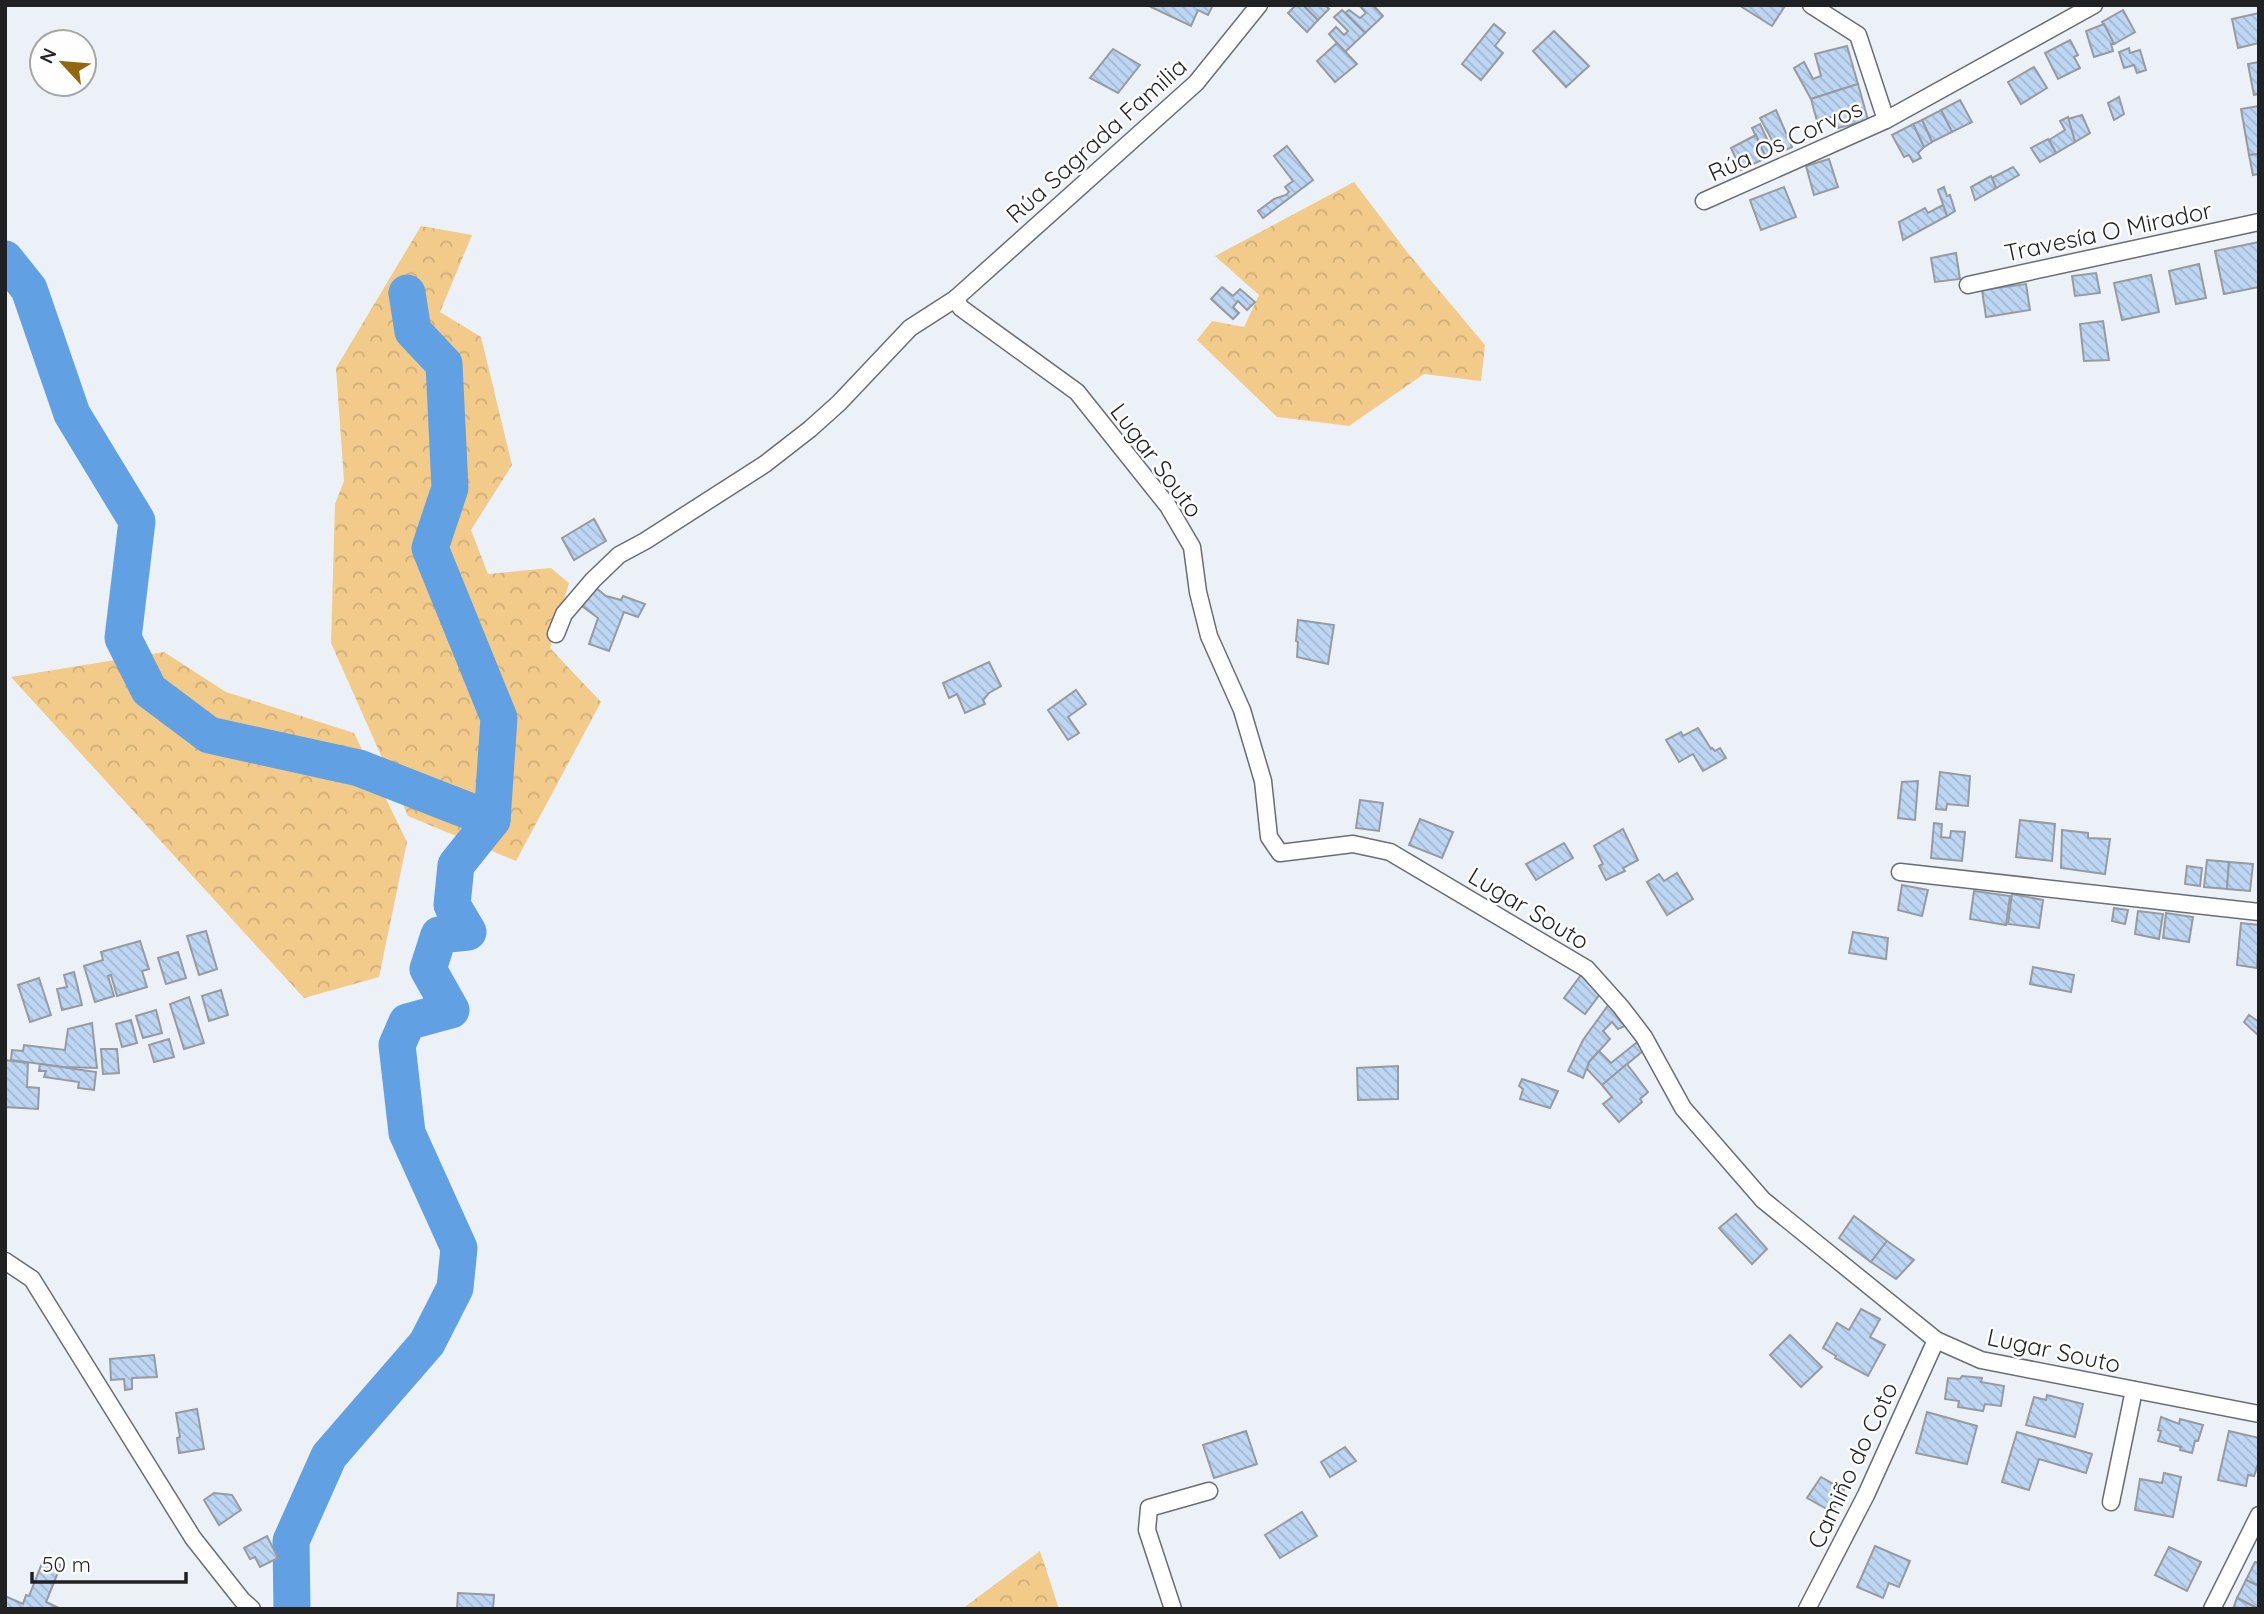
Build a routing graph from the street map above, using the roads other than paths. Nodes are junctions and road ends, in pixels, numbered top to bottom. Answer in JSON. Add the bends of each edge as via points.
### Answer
{"nodes":[{"id":1,"x":1259,"y":5,"type":"edge"},
{"id":2,"x":1811,"y":5,"type":"edge"},
{"id":3,"x":2094,"y":5,"type":"edge"},
{"id":4,"x":1886,"y":120,"type":"junction"},
{"id":5,"x":1704,"y":201,"type":"dead end"},
{"id":6,"x":2259,"y":222,"type":"edge"},
{"id":7,"x":1968,"y":285,"type":"dead end"},
{"id":8,"x":955,"y":299,"type":"junction"},
{"id":9,"x":556,"y":634,"type":"dead end"},
{"id":10,"x":1900,"y":872,"type":"dead end"},
{"id":11,"x":2259,"y":912,"type":"edge"},
{"id":12,"x":5,"y":1261,"type":"edge"},
{"id":13,"x":1936,"y":1340,"type":"junction"},
{"id":14,"x":2134,"y":1390,"type":"junction"},
{"id":15,"x":2259,"y":1414,"type":"edge"},
{"id":16,"x":1209,"y":1491,"type":"dead end"},
{"id":17,"x":2112,"y":1502,"type":"dead end"},
{"id":18,"x":2259,"y":1515,"type":"edge"},
{"id":19,"x":252,"y":1609,"type":"edge"},
{"id":20,"x":1173,"y":1609,"type":"edge"},
{"id":21,"x":1807,"y":1609,"type":"edge"},
{"id":22,"x":2212,"y":1609,"type":"edge"}],
"edges":[{"from":1,"to":8,"type":"street","name":"Rúa Sagrada Familia","via":[[1196,83]]},
{"from":2,"to":4,"type":"street","name":"Rúa Os Corvos","via":[[1858,35]]},
{"from":3,"to":4,"type":"street","name":"Rúa Os Corvos"},
{"from":4,"to":5,"type":"street","name":"Rúa Os Corvos"},
{"from":6,"to":7,"type":"street","name":"Travesía O Mirador"},
{"from":8,"to":9,"type":"street","name":"Rúa Sagrada Familia","via":[[910,328],[839,403],[783,450],[619,555],[564,614]]},
{"from":8,"to":13,"type":"street","name":"Lugar Souto","via":[[961,308],[1077,392],[1168,506],[1192,547],[1209,636],[1242,710],[1263,781],[1269,837],[1280,853],[1353,844],[1390,852],[1587,969],[1644,1037],[1683,1108],[1763,1200]]},
{"from":10,"to":11,"type":"street"},
{"from":12,"to":19,"type":"street","via":[[32,1279],[193,1538]]},
{"from":13,"to":14,"type":"street","name":"Lugar Souto","via":[[1981,1360]]},
{"from":13,"to":21,"type":"street","name":"Camiño do Coto","via":[[1866,1495]]},
{"from":14,"to":15,"type":"street","name":"Lugar Souto"},
{"from":14,"to":17,"type":"street"},
{"from":16,"to":20,"type":"street","via":[[1149,1508],[1147,1530]]},
{"from":18,"to":22,"type":"street"}]}
